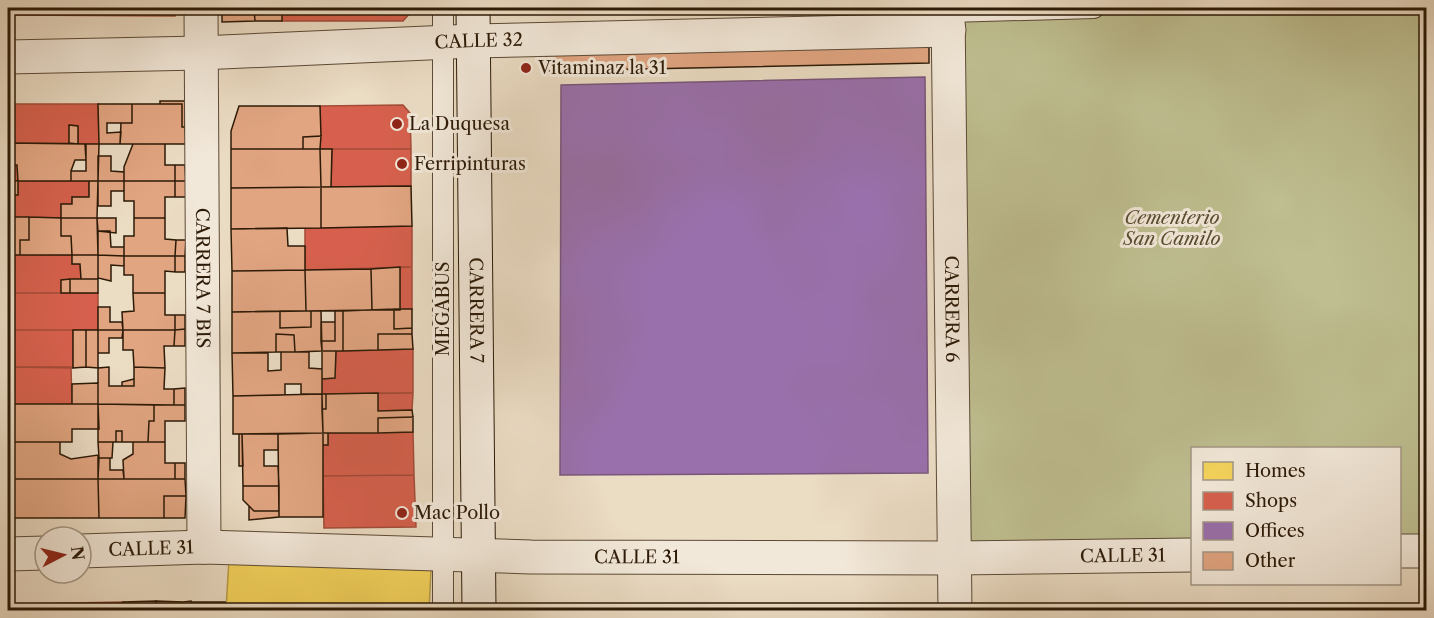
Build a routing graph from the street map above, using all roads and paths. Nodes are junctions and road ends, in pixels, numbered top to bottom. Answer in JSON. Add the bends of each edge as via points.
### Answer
{"nodes":[{"id":1,"x":201,"y":8,"type":"edge"},
{"id":2,"x":443,"y":8,"type":"edge"},
{"id":3,"x":473,"y":8,"type":"edge"},
{"id":4,"x":1094,"y":8,"type":"edge"},
{"id":5,"x":948,"y":16,"type":"edge"},
{"id":6,"x":458,"y":43,"type":"junction"},
{"id":7,"x":200,"y":53,"type":"junction"},
{"id":8,"x":8,"y":57,"type":"edge"},
{"id":9,"x":204,"y":547,"type":"junction"},
{"id":10,"x":93,"y":551,"type":"edge"},
{"id":11,"x":1401,"y":551,"type":"edge"},
{"id":12,"x":1426,"y":551,"type":"edge"},
{"id":13,"x":33,"y":553,"type":"edge"},
{"id":14,"x":8,"y":554,"type":"edge"},
{"id":15,"x":1191,"y":555,"type":"edge"},
{"id":16,"x":443,"y":556,"type":"junction"},
{"id":17,"x":480,"y":557,"type":"junction"},
{"id":18,"x":954,"y":558,"type":"junction"},
{"id":19,"x":443,"y":610,"type":"edge"},
{"id":20,"x":480,"y":610,"type":"edge"},
{"id":21,"x":955,"y":610,"type":"edge"}],
"edges":[{"from":1,"to":7,"type":"street","name":"CARRERA 7 BIS"},
{"from":2,"to":6,"type":"lane","name":"MEGABUS"},
{"from":3,"to":6,"type":"street","name":"CARRERA 7"},
{"from":4,"to":5,"type":"lane"},
{"from":5,"to":6,"type":"street","name":"CALLE 32"},
{"from":5,"to":18,"type":"street","name":"CARRERA 6"},
{"from":6,"to":7,"type":"street","name":"CALLE 32"},
{"from":6,"to":16,"type":"lane","name":"MEGABUS"},
{"from":6,"to":17,"type":"street","name":"CARRERA 7"},
{"from":7,"to":8,"type":"street","name":"CALLE 32"},
{"from":7,"to":9,"type":"street","name":"CARRERA 7 BIS"},
{"from":9,"to":10,"type":"street","name":"CALLE 31"},
{"from":9,"to":16,"type":"street","name":"CALLE 31"},
{"from":11,"to":12,"type":"street"},
{"from":13,"to":14,"type":"street"},
{"from":15,"to":18,"type":"street","name":"CALLE 31"},
{"from":16,"to":17,"type":"street","name":"CALLE 31"},
{"from":16,"to":19,"type":"lane","name":"MEGABUS"},
{"from":17,"to":18,"type":"street","name":"CALLE 31"},
{"from":17,"to":20,"type":"street","name":"CARRERA 7"},
{"from":18,"to":21,"type":"street","name":"CARRERA 6"}]}
